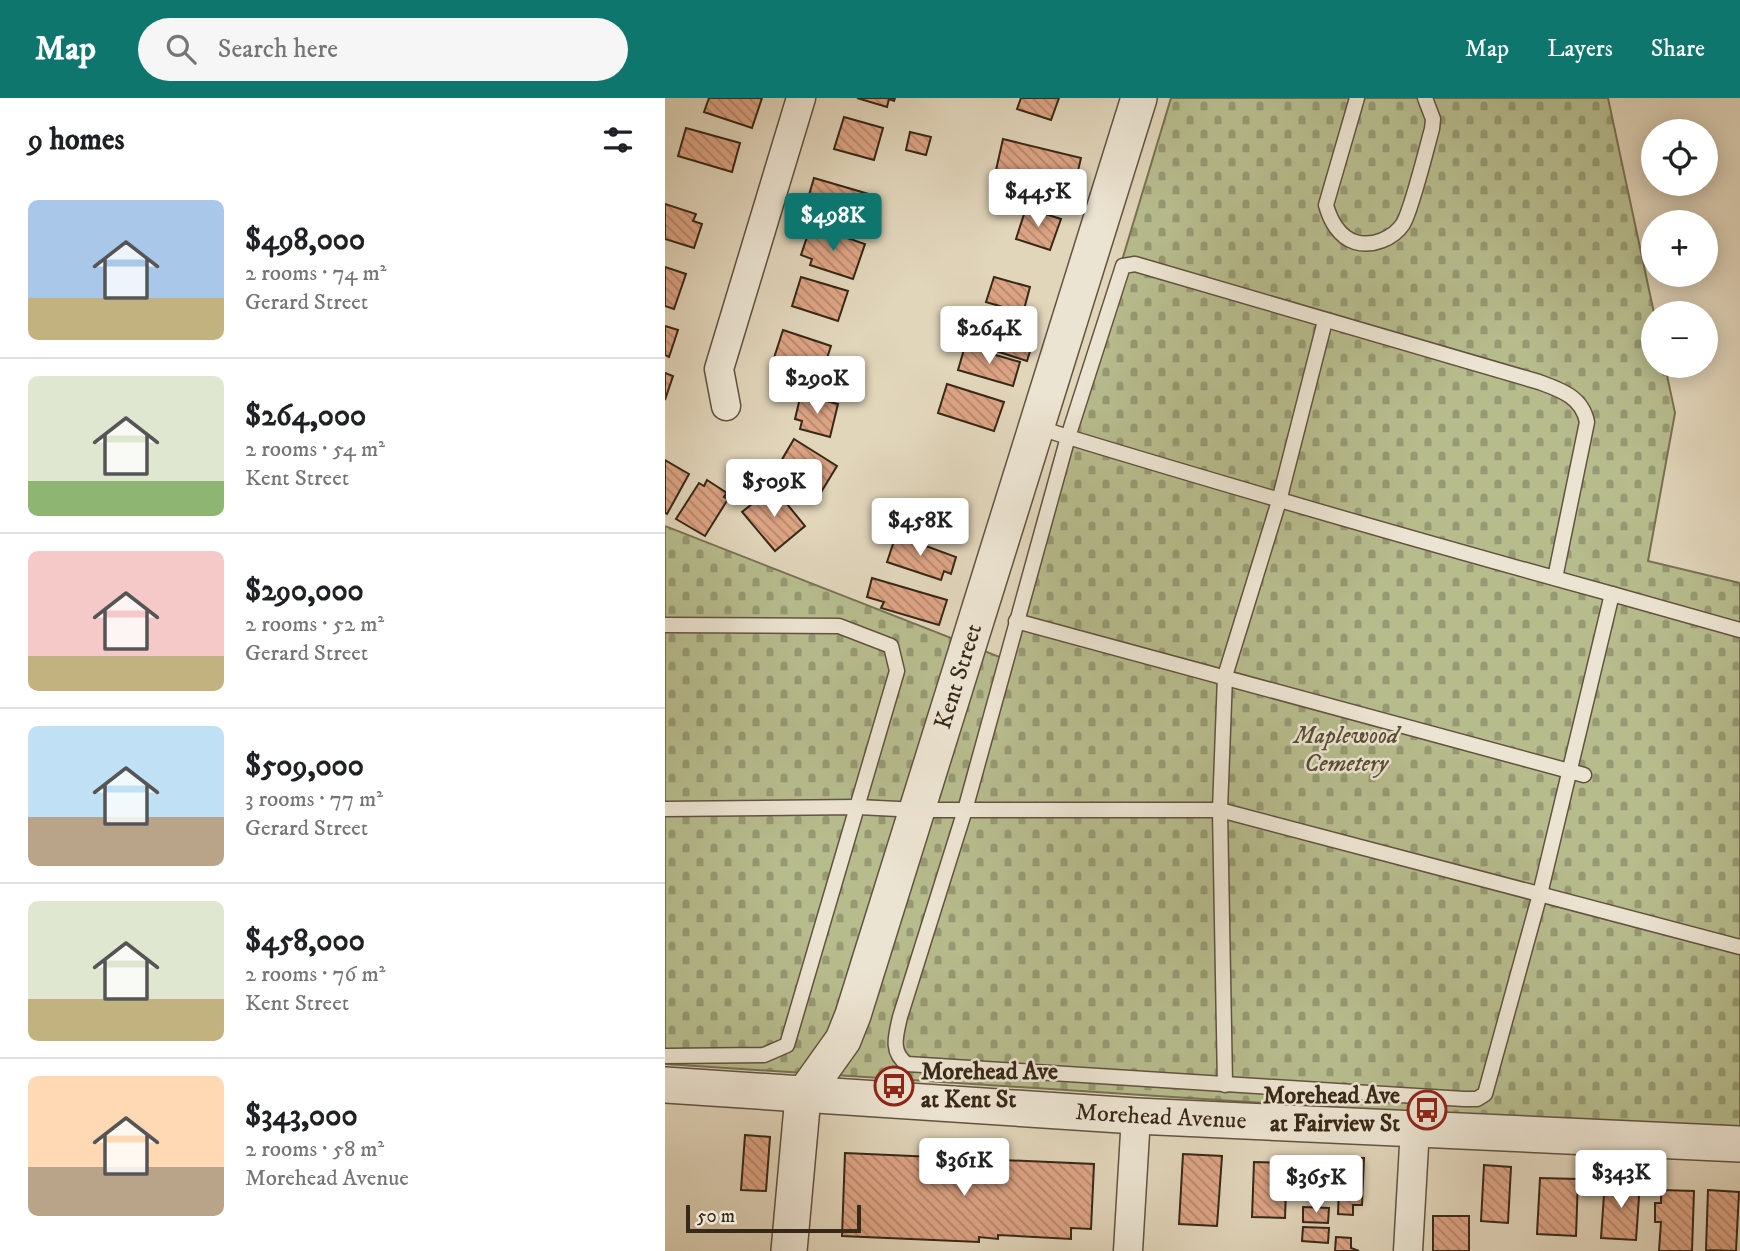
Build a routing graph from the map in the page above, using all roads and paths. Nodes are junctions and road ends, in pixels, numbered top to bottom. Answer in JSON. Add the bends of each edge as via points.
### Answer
{"nodes":[{"id":1,"x":800,"y":98,"type":"edge"},
{"id":2,"x":1139,"y":98,"type":"edge"},
{"id":3,"x":1357,"y":98,"type":"edge"},
{"id":4,"x":1426,"y":98,"type":"edge"},
{"id":5,"x":1325,"y":321,"type":"junction"},
{"id":6,"x":726,"y":406,"type":"dead end"},
{"id":7,"x":1053,"y":432,"type":"junction"},
{"id":8,"x":1279,"y":501,"type":"junction"},
{"id":9,"x":1555,"y":579,"type":"junction"},
{"id":10,"x":1612,"y":594,"type":"junction"},
{"id":11,"x":1016,"y":621,"type":"junction"},
{"id":12,"x":665,"y":625,"type":"edge"},
{"id":13,"x":1740,"y":630,"type":"edge"},
{"id":14,"x":1225,"y":676,"type":"junction"},
{"id":15,"x":1577,"y":773,"type":"junction"},
{"id":16,"x":858,"y":807,"type":"junction"},
{"id":17,"x":665,"y":809,"type":"edge"},
{"id":18,"x":918,"y":810,"type":"junction"},
{"id":19,"x":965,"y":810,"type":"junction"},
{"id":20,"x":1220,"y":810,"type":"junction"},
{"id":21,"x":1540,"y":894,"type":"junction"},
{"id":22,"x":1740,"y":947,"type":"edge"},
{"id":23,"x":665,"y":1056,"type":"edge"},
{"id":24,"x":665,"y":1085,"type":"edge"},
{"id":25,"x":1225,"y":1085,"type":"junction"},
{"id":26,"x":803,"y":1096,"type":"junction"},
{"id":27,"x":1136,"y":1116,"type":"junction"},
{"id":28,"x":1415,"y":1128,"type":"junction"},
{"id":29,"x":1740,"y":1144,"type":"edge"},
{"id":30,"x":789,"y":1251,"type":"edge"},
{"id":31,"x":1128,"y":1251,"type":"edge"},
{"id":32,"x":1408,"y":1251,"type":"edge"}],
"edges":[{"from":1,"to":6,"type":"street","via":[[719,369]]},
{"from":2,"to":7,"type":"street","name":"Kent Street"},
{"from":3,"to":4,"type":"lane","via":[[1326,205],[1340,232],[1366,245],[1390,236],[1403,223],[1432,130]]},
{"from":5,"to":7,"type":"lane","via":[[1127,264],[1118,274]]},
{"from":5,"to":8,"type":"lane"},
{"from":5,"to":9,"type":"lane","via":[[1539,382],[1584,409],[1585,444]]},
{"from":7,"to":8,"type":"lane"},
{"from":7,"to":11,"type":"lane"},
{"from":7,"to":18,"type":"street","name":"Kent Street"},
{"from":8,"to":9,"type":"lane"},
{"from":8,"to":14,"type":"lane"},
{"from":9,"to":10,"type":"lane"},
{"from":10,"to":13,"type":"lane"},
{"from":10,"to":15,"type":"lane"},
{"from":11,"to":14,"type":"lane"},
{"from":11,"to":19,"type":"lane"},
{"from":12,"to":16,"type":"lane","via":[[839,626],[891,646],[897,671]]},
{"from":14,"to":15,"type":"lane"},
{"from":14,"to":20,"type":"lane"},
{"from":15,"to":21,"type":"lane"},
{"from":16,"to":17,"type":"lane"},
{"from":16,"to":18,"type":"lane"},
{"from":16,"to":23,"type":"lane","via":[[787,1045],[764,1055]]},
{"from":18,"to":19,"type":"lane"},
{"from":18,"to":26,"type":"street","name":"Kent Street","via":[[849,1027]]},
{"from":19,"to":20,"type":"lane"},
{"from":19,"to":25,"type":"lane","via":[[900,1017],[895,1049],[902,1061],[919,1066]]},
{"from":20,"to":21,"type":"lane"},
{"from":20,"to":25,"type":"lane"},
{"from":21,"to":22,"type":"lane"},
{"from":21,"to":25,"type":"lane","via":[[1485,1094],[1477,1099]]},
{"from":24,"to":26,"type":"street","name":"Morehead Avenue"},
{"from":26,"to":27,"type":"street","name":"Morehead Avenue"},
{"from":26,"to":30,"type":"street"},
{"from":27,"to":28,"type":"street","name":"Morehead Avenue"},
{"from":27,"to":31,"type":"street"},
{"from":28,"to":29,"type":"street","name":"Morehead Avenue"},
{"from":28,"to":32,"type":"street"}]}
